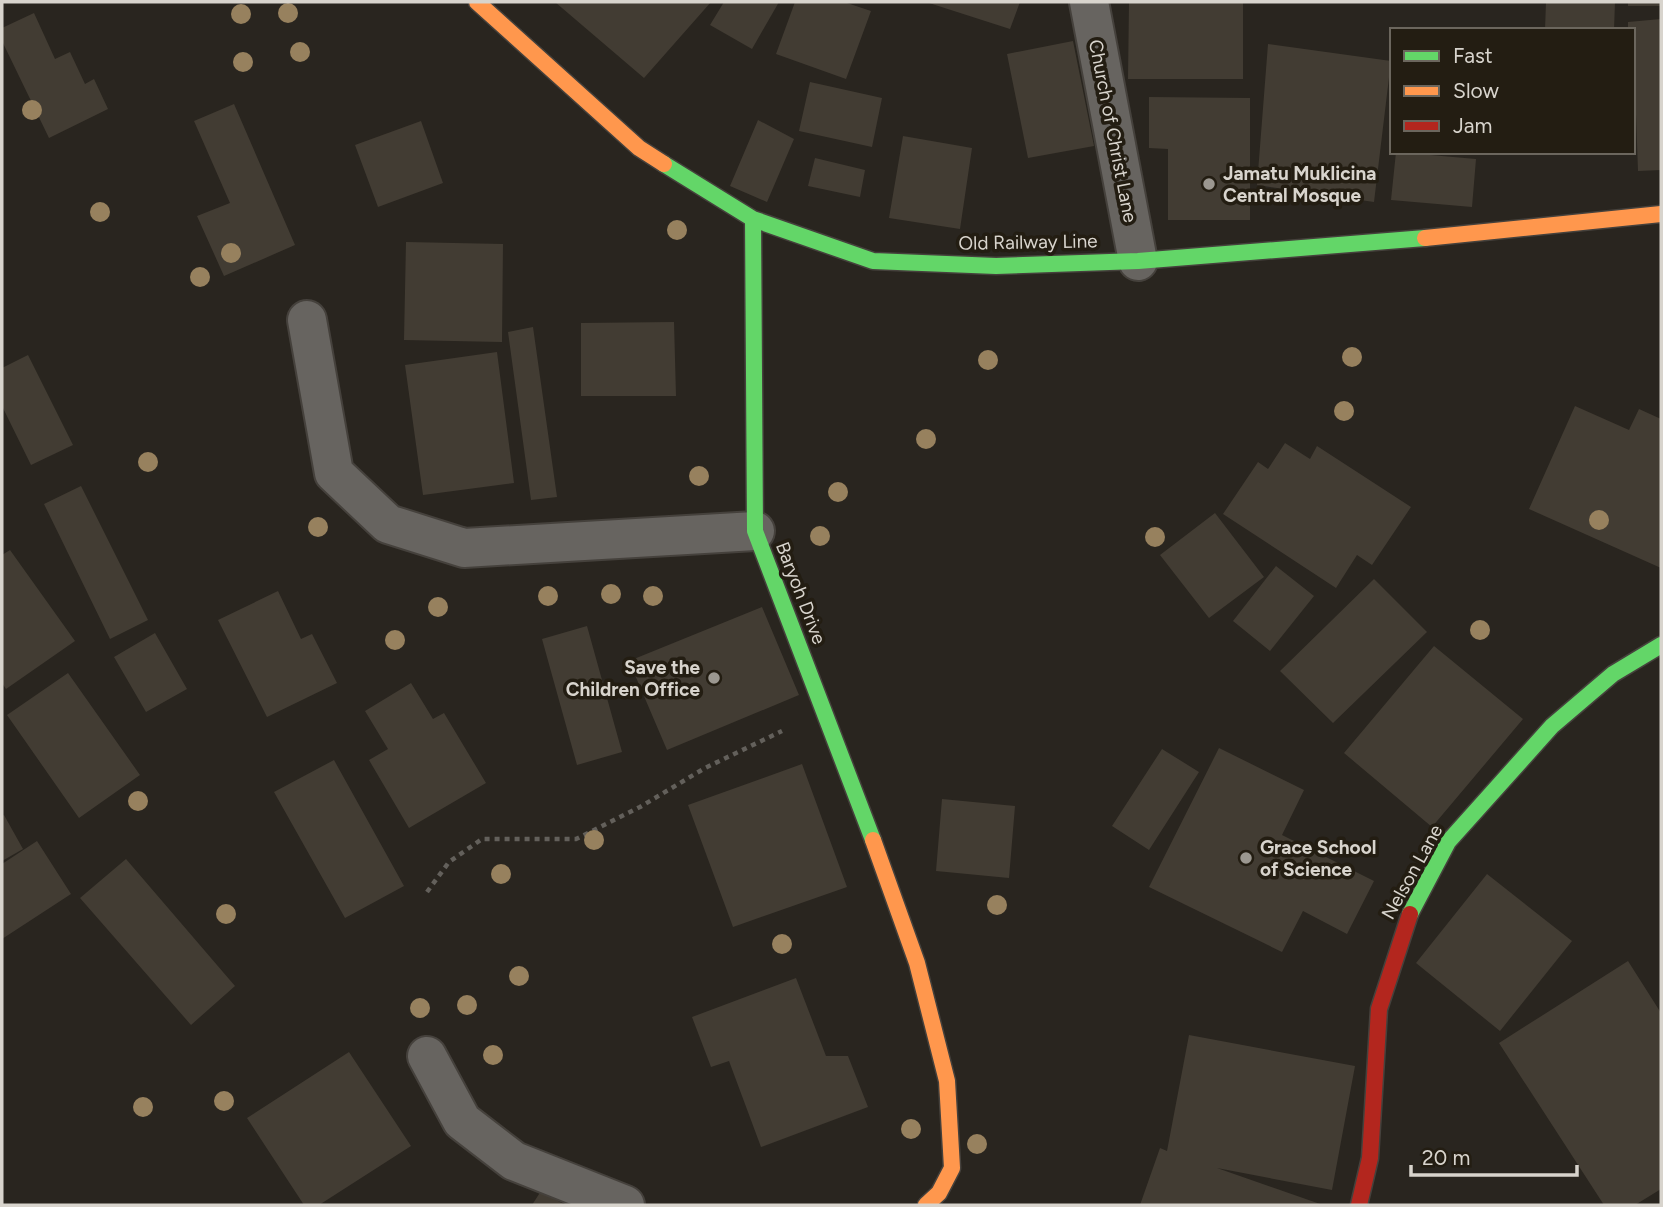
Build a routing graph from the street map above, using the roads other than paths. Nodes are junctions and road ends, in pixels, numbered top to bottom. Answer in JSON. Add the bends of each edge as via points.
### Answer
{"nodes":[{"id":1,"x":477,"y":2,"type":"edge"},
{"id":2,"x":1089,"y":2,"type":"edge"},
{"id":3,"x":1661,"y":214,"type":"edge"},
{"id":4,"x":754,"y":219,"type":"junction"},
{"id":5,"x":1138,"y":261,"type":"junction"},
{"id":6,"x":307,"y":320,"type":"dead end"},
{"id":7,"x":755,"y":531,"type":"junction"},
{"id":8,"x":1661,"y":645,"type":"edge"},
{"id":9,"x":427,"y":1056,"type":"dead end"},
{"id":10,"x":625,"y":1205,"type":"edge"},
{"id":11,"x":926,"y":1205,"type":"edge"},
{"id":12,"x":1359,"y":1205,"type":"edge"}],
"edges":[{"from":1,"to":4,"type":"street","name":"Old Railway Line","via":[[639,148]]},
{"from":2,"to":5,"type":"street","name":"Church of Christ Lane"},
{"from":3,"to":5,"type":"street","name":"Old Railway Line"},
{"from":4,"to":5,"type":"street","name":"Old Railway Line","via":[[873,261],[996,266]]},
{"from":4,"to":7,"type":"street","name":"Baryoh Drive"},
{"from":6,"to":7,"type":"street","via":[[334,473],[388,524],[464,548]]},
{"from":7,"to":11,"type":"street","name":"Baryoh Drive","via":[[918,963],[947,1081],[952,1168],[939,1193]]},
{"from":8,"to":12,"type":"street","name":"Nelson Lane","via":[[1613,674],[1552,726],[1448,842],[1405,924],[1379,1009],[1370,1158]]},
{"from":9,"to":10,"type":"street","via":[[462,1121],[514,1161]]}]}
